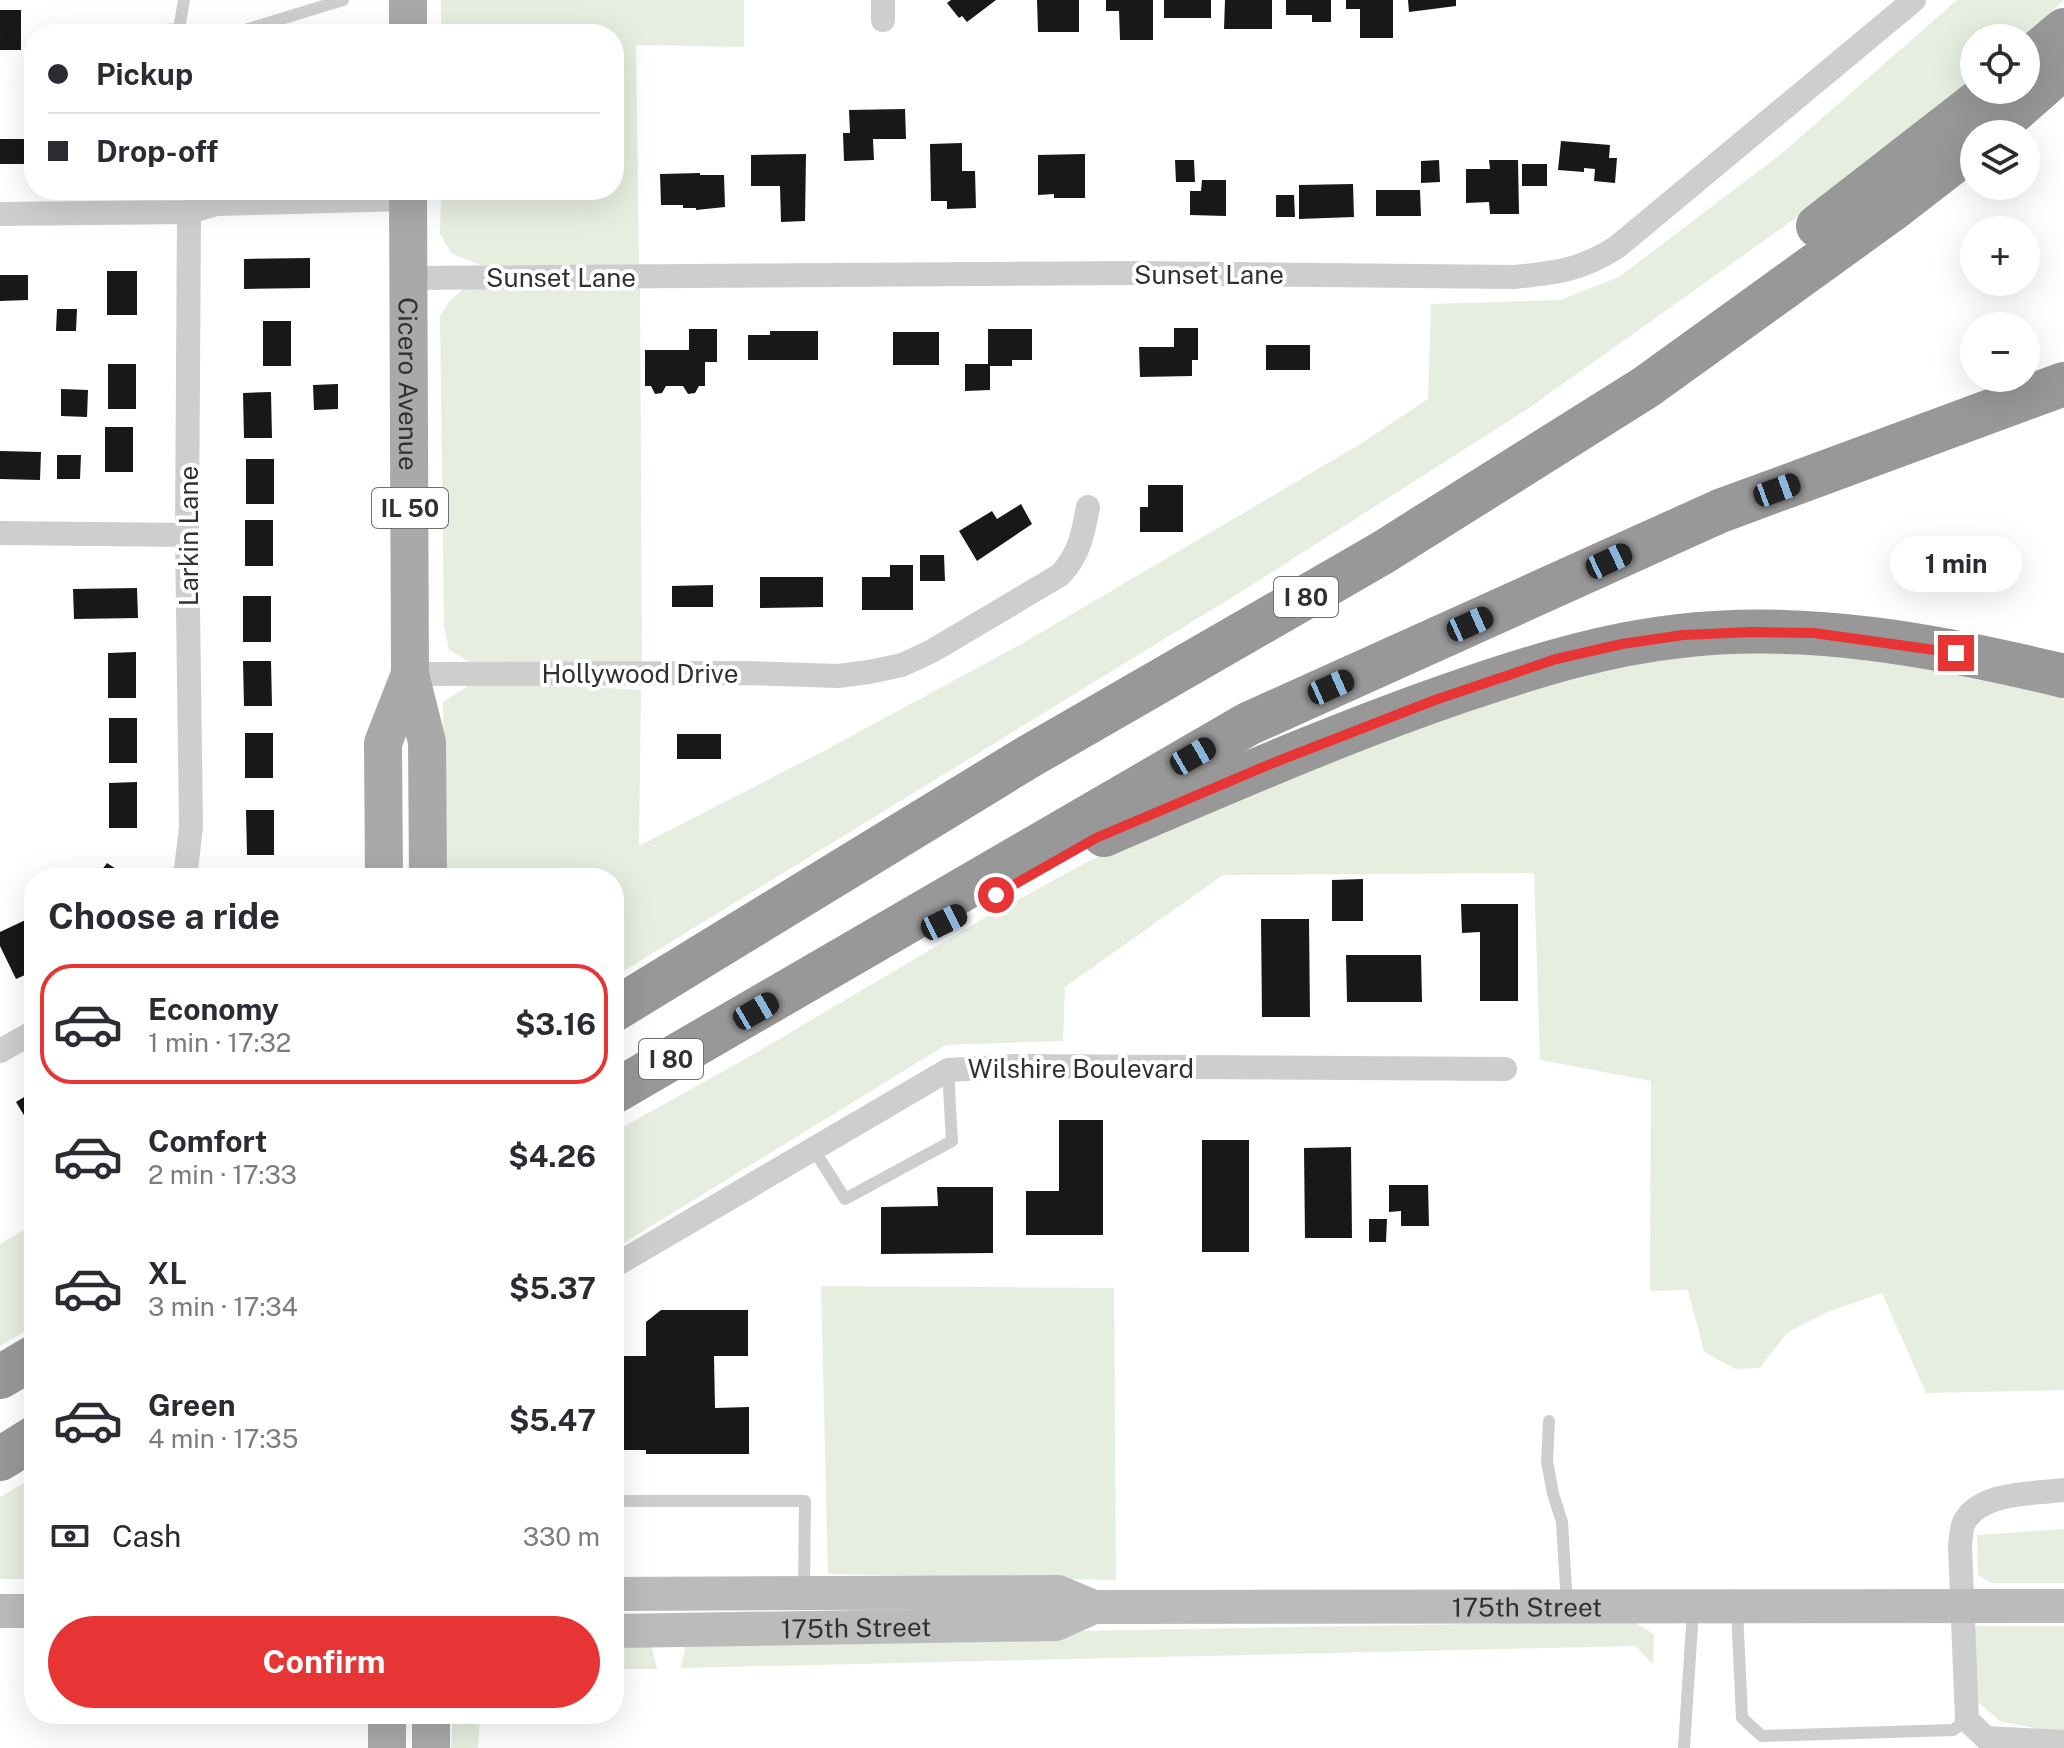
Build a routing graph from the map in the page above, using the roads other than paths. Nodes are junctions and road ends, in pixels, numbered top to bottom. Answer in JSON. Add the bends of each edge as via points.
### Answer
{"nodes":[{"id":1,"x":184,"y":0,"type":"edge"},
{"id":2,"x":343,"y":0,"type":"edge"},
{"id":3,"x":408,"y":0,"type":"edge"},
{"id":4,"x":1914,"y":0,"type":"edge"},
{"id":5,"x":182,"y":24,"type":"edge"},
{"id":6,"x":265,"y":24,"type":"edge"},
{"id":7,"x":408,"y":24,"type":"edge"},
{"id":8,"x":2064,"y":30,"type":"edge"},
{"id":9,"x":2040,"y":50,"type":"edge"},
{"id":10,"x":2064,"y":67,"type":"edge"},
{"id":11,"x":1975,"y":104,"type":"edge"},
{"id":12,"x":2004,"y":120,"type":"edge"},
{"id":13,"x":1960,"y":157,"type":"edge"},
{"id":14,"x":293,"y":200,"type":"edge"},
{"id":15,"x":408,"y":200,"type":"edge"},
{"id":16,"x":189,"y":212,"type":"junction"},
{"id":17,"x":0,"y":214,"type":"edge"},
{"id":18,"x":409,"y":278,"type":"junction"},
{"id":19,"x":2064,"y":384,"type":"edge"},
{"id":20,"x":1088,"y":507,"type":"dead end"},
{"id":21,"x":0,"y":533,"type":"edge"},
{"id":22,"x":187,"y":535,"type":"junction"},
{"id":23,"x":1382,"y":553,"type":"junction"},
{"id":24,"x":410,"y":674,"type":"junction"},
{"id":25,"x":2064,"y":676,"type":"edge"},
{"id":26,"x":187,"y":868,"type":"edge"},
{"id":27,"x":384,"y":868,"type":"edge"},
{"id":28,"x":428,"y":868,"type":"edge"},
{"id":29,"x":624,"y":1004,"type":"edge"},
{"id":30,"x":728,"y":1027,"type":"junction"},
{"id":31,"x":24,"y":1038,"type":"edge"},
{"id":32,"x":0,"y":1051,"type":"edge"},
{"id":33,"x":1505,"y":1069,"type":"dead end"},
{"id":34,"x":948,"y":1070,"type":"junction"},
{"id":35,"x":624,"y":1086,"type":"edge"},
{"id":36,"x":814,"y":1150,"type":"junction"},
{"id":37,"x":624,"y":1260,"type":"edge"},
{"id":38,"x":24,"y":1363,"type":"edge"},
{"id":39,"x":0,"y":1377,"type":"edge"},
{"id":40,"x":1549,"y":1421,"type":"dead end"},
{"id":41,"x":24,"y":1444,"type":"edge"},
{"id":42,"x":0,"y":1459,"type":"edge"},
{"id":43,"x":2064,"y":1490,"type":"edge"},
{"id":44,"x":624,"y":1501,"type":"edge"},
{"id":45,"x":804,"y":1593,"type":"junction"},
{"id":46,"x":624,"y":1594,"type":"edge"},
{"id":47,"x":2064,"y":1606,"type":"edge"},
{"id":48,"x":1094,"y":1607,"type":"junction"},
{"id":49,"x":1567,"y":1607,"type":"junction"},
{"id":50,"x":1693,"y":1607,"type":"junction"},
{"id":51,"x":1737,"y":1607,"type":"junction"},
{"id":52,"x":1961,"y":1607,"type":"junction"},
{"id":53,"x":0,"y":1611,"type":"edge"},
{"id":54,"x":24,"y":1611,"type":"edge"},
{"id":55,"x":624,"y":1631,"type":"edge"},
{"id":56,"x":1967,"y":1720,"type":"junction"},
{"id":57,"x":387,"y":1724,"type":"edge"},
{"id":58,"x":431,"y":1724,"type":"edge"},
{"id":59,"x":1763,"y":1742,"type":"edge"},
{"id":60,"x":2064,"y":1742,"type":"edge"},
{"id":61,"x":387,"y":1748,"type":"edge"},
{"id":62,"x":431,"y":1748,"type":"edge"},
{"id":63,"x":1684,"y":1748,"type":"edge"}],
"edges":[{"from":1,"to":5,"type":"lane"},
{"from":2,"to":6,"type":"lane"},
{"from":3,"to":7,"type":"main road"},
{"from":4,"to":18,"type":"street","name":"Sunset Lane","via":[[1617,247],[1565,272],[1514,277],[1134,273]]},
{"from":8,"to":9,"type":"highway"},
{"from":10,"to":12,"type":"highway"},
{"from":11,"to":23,"type":"highway","via":[[1740,284],[1429,496]]},
{"from":13,"to":23,"type":"highway","number":"I 80","via":[[1646,387]]},
{"from":14,"to":16,"type":"street","via":[[216,204]]},
{"from":15,"to":18,"type":"main road","name":"Cicero Avenue","number":"IL 50"},
{"from":16,"to":17,"type":"street"},
{"from":16,"to":22,"type":"street","name":"Larkin Lane"},
{"from":18,"to":24,"type":"main road","name":"Cicero Avenue","number":"IL 50"},
{"from":19,"to":30,"type":"highway","number":"I 80","via":[[1720,511],[1248,724]]},
{"from":20,"to":24,"type":"street","name":"Hollywood Drive","via":[[1082,541],[1060,575],[902,665],[838,676]]},
{"from":21,"to":22,"type":"street"},
{"from":22,"to":26,"type":"street","name":"Larkin Lane"},
{"from":23,"to":29,"type":"highway","number":"I 80","via":[[1028,757]]},
{"from":24,"to":27,"type":"main road","name":"Cicero Avenue","number":"IL 50","via":[[383,743]]},
{"from":24,"to":28,"type":"main road","name":"Cicero Avenue","number":"IL 50","via":[[427,742]]},
{"from":25,"to":30,"type":"highway","via":[[1901,643],[1814,633],[1683,635],[1556,659],[1362,727],[1096,838],[971,909]]},
{"from":30,"to":35,"type":"highway","number":"I 80"},
{"from":31,"to":32,"type":"street"},
{"from":33,"to":34,"type":"street","name":"Wilshire Boulevard"},
{"from":34,"to":36,"type":"street","name":"Wilshire Boulevard"},
{"from":34,"to":36,"type":"lane","via":[[952,1141],[845,1199]]},
{"from":36,"to":37,"type":"street","name":"Wilshire Boulevard"},
{"from":38,"to":39,"type":"highway"},
{"from":40,"to":49,"type":"lane","via":[[1547,1461],[1562,1522]]},
{"from":41,"to":42,"type":"highway"},
{"from":43,"to":52,"type":"street","via":[[2004,1498],[1972,1513],[1963,1525],[1960,1545]]},
{"from":44,"to":45,"type":"lane","via":[[805,1501]]},
{"from":45,"to":46,"type":"street","name":"175th Street"},
{"from":45,"to":48,"type":"street","name":"175th Street","via":[[1058,1592]]},
{"from":47,"to":52,"type":"street","name":"175th Street"},
{"from":48,"to":49,"type":"street","name":"175th Street"},
{"from":48,"to":55,"type":"street","name":"175th Street","via":[[1056,1624]]},
{"from":49,"to":50,"type":"street","name":"175th Street"},
{"from":50,"to":51,"type":"street","name":"175th Street"},
{"from":50,"to":63,"type":"lane"},
{"from":51,"to":52,"type":"street","name":"175th Street"},
{"from":51,"to":59,"type":"lane","via":[[1742,1718]]},
{"from":52,"to":56,"type":"street"},
{"from":53,"to":54,"type":"street"},
{"from":56,"to":59,"type":"lane","via":[[1953,1730]]},
{"from":56,"to":60,"type":"street","via":[[1986,1738]]},
{"from":57,"to":61,"type":"main road"},
{"from":58,"to":62,"type":"main road"}]}
